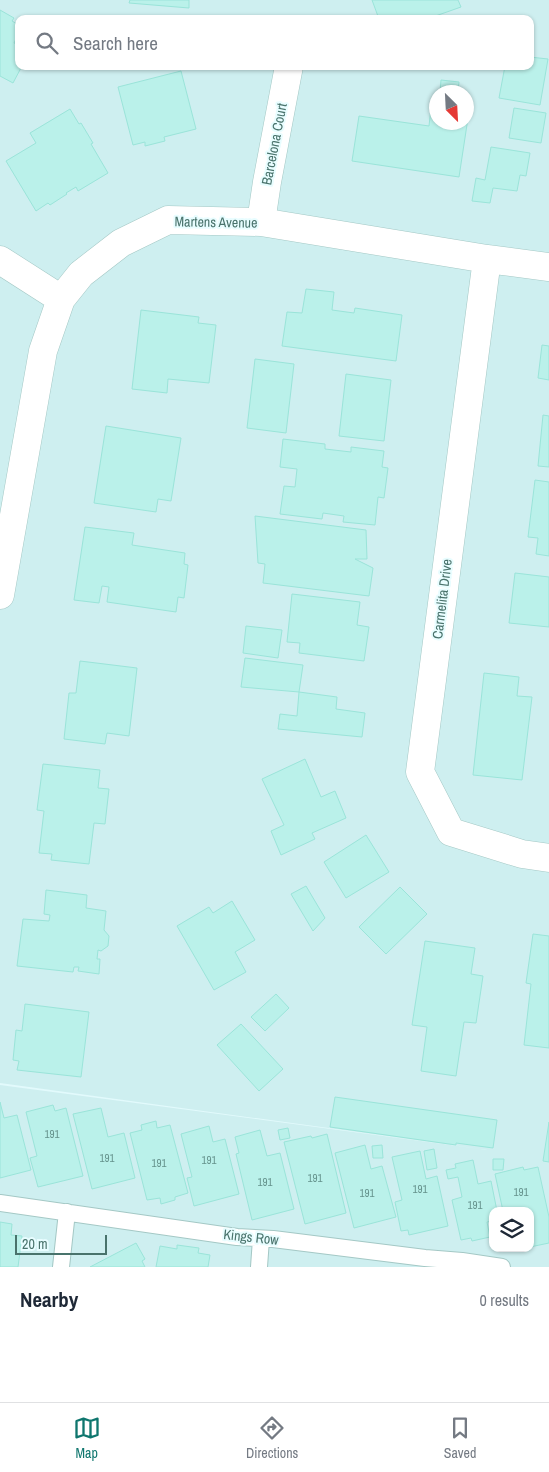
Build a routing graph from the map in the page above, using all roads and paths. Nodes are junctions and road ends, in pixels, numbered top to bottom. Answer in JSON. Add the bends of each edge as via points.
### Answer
{"nodes":[{"id":1,"x":288,"y":70,"type":"edge"},
{"id":2,"x":261,"y":222,"type":"junction"},
{"id":3,"x":487,"y":259,"type":"junction"},
{"id":4,"x":0,"y":260,"type":"edge"},
{"id":5,"x":549,"y":267,"type":"edge"},
{"id":6,"x":61,"y":298,"type":"junction"},
{"id":7,"x":0,"y":595,"type":"edge"},
{"id":8,"x":549,"y":858,"type":"edge"},
{"id":9,"x":0,"y":1203,"type":"edge"},
{"id":10,"x":67,"y":1212,"type":"junction"},
{"id":11,"x":261,"y":1239,"type":"junction"},
{"id":12,"x":447,"y":1263,"type":"edge"},
{"id":13,"x":61,"y":1267,"type":"edge"},
{"id":14,"x":259,"y":1267,"type":"edge"},
{"id":15,"x":502,"y":1267,"type":"edge"}],
"edges":[{"from":1,"to":2,"type":"street","name":"Barcelona Court"},
{"from":2,"to":3,"type":"street","name":"Martens Avenue"},
{"from":2,"to":6,"type":"street","name":"Martens Avenue","via":[[168,220],[121,243],[81,274]]},
{"from":3,"to":5,"type":"street","name":"Martens Avenue"},
{"from":3,"to":8,"type":"street","name":"Carmelita Drive","via":[[420,772],[451,832],[522,854]]},
{"from":4,"to":6,"type":"street"},
{"from":6,"to":7,"type":"street","name":"Martens Avenue","via":[[43,351]]},
{"from":9,"to":10,"type":"lane","name":"Kings Row"},
{"from":10,"to":11,"type":"lane","name":"Kings Row"},
{"from":10,"to":13,"type":"lane"},
{"from":11,"to":12,"type":"lane","name":"Kings Row"},
{"from":11,"to":14,"type":"lane"},
{"from":12,"to":15,"type":"lane","name":"Kings Row"}]}
